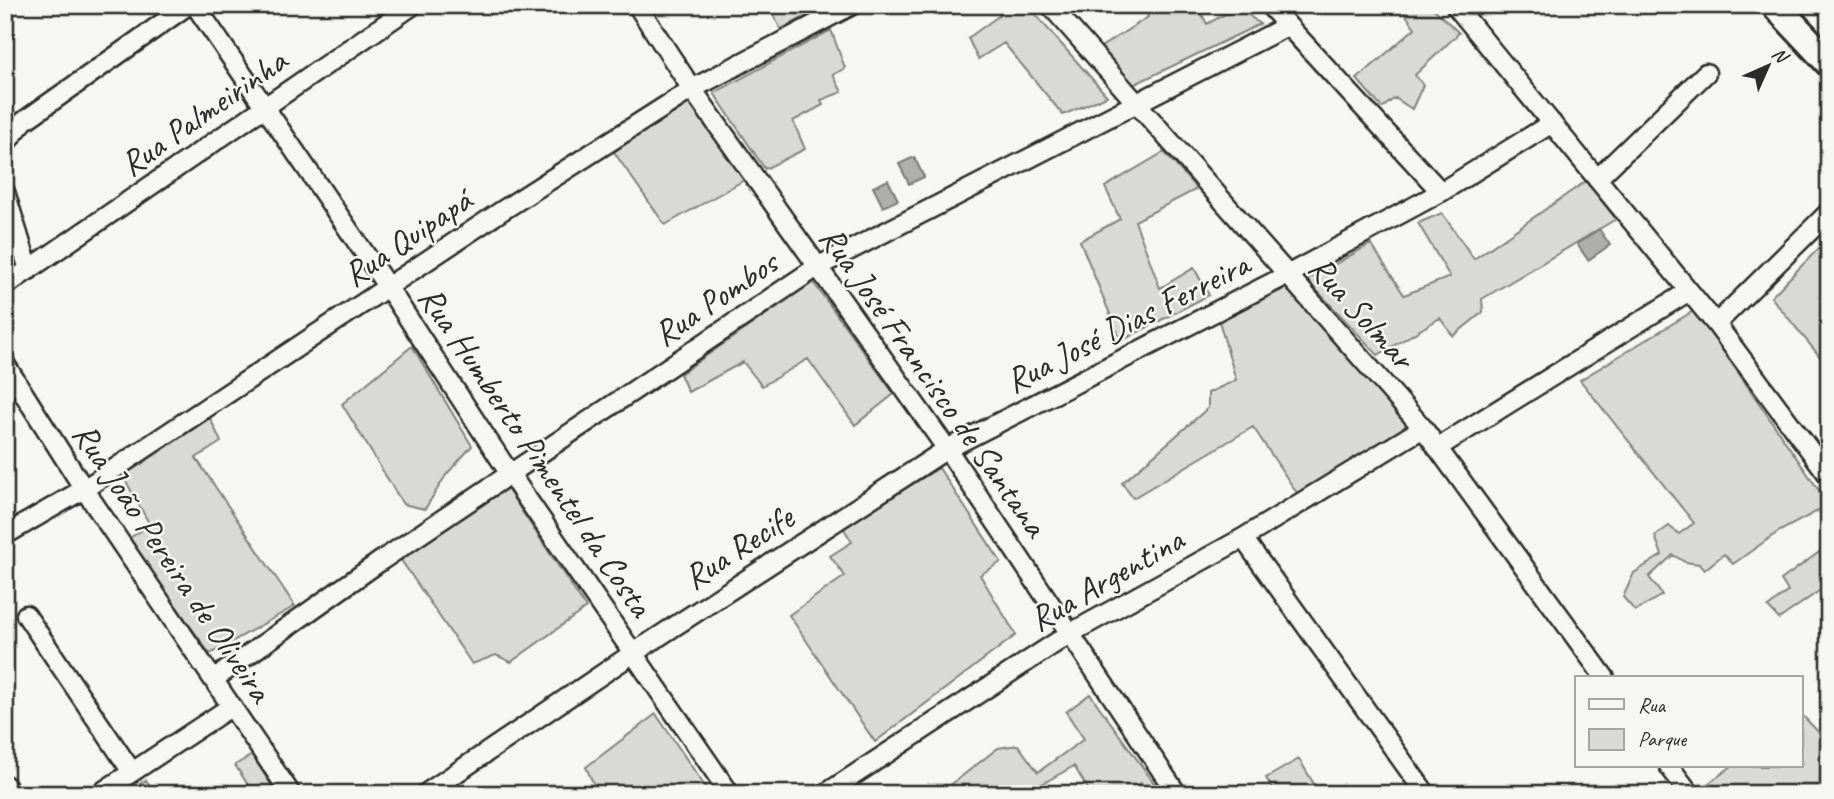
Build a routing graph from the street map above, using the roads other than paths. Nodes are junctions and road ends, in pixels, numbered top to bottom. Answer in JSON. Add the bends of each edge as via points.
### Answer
{"nodes":[{"id":1,"x":188,"y":5,"type":"edge"},
{"id":2,"x":195,"y":5,"type":"edge"},
{"id":3,"x":413,"y":5,"type":"edge"},
{"id":4,"x":637,"y":5,"type":"edge"},
{"id":5,"x":852,"y":5,"type":"edge"},
{"id":6,"x":1050,"y":5,"type":"edge"},
{"id":7,"x":1269,"y":5,"type":"edge"},
{"id":8,"x":1455,"y":5,"type":"edge"},
{"id":9,"x":1775,"y":5,"type":"edge"},
{"id":10,"x":1287,"y":26,"type":"junction"},
{"id":11,"x":1829,"y":63,"type":"edge"},
{"id":12,"x":1706,"y":73,"type":"dead end"},
{"id":13,"x":692,"y":89,"type":"junction"},
{"id":14,"x":1137,"y":100,"type":"junction"},
{"id":15,"x":265,"y":107,"type":"junction"},
{"id":16,"x":1552,"y":123,"type":"junction"},
{"id":17,"x":5,"y":144,"type":"edge"},
{"id":18,"x":1597,"y":179,"type":"junction"},
{"id":19,"x":5,"y":192,"type":"edge"},
{"id":20,"x":1441,"y":192,"type":"junction"},
{"id":21,"x":1829,"y":212,"type":"edge"},
{"id":22,"x":817,"y":267,"type":"junction"},
{"id":23,"x":29,"y":270,"type":"junction"},
{"id":24,"x":1287,"y":275,"type":"junction"},
{"id":25,"x":5,"y":286,"type":"edge"},
{"id":26,"x":389,"y":289,"type":"junction"},
{"id":27,"x":1689,"y":291,"type":"junction"},
{"id":28,"x":1716,"y":324,"type":"junction"},
{"id":29,"x":5,"y":364,"type":"edge"},
{"id":30,"x":1423,"y":428,"type":"junction"},
{"id":31,"x":1437,"y":448,"type":"junction"},
{"id":32,"x":947,"y":449,"type":"junction"},
{"id":33,"x":510,"y":474,"type":"junction"},
{"id":34,"x":1829,"y":476,"type":"edge"},
{"id":35,"x":84,"y":489,"type":"junction"},
{"id":36,"x":5,"y":535,"type":"edge"},
{"id":37,"x":1243,"y":538,"type":"junction"},
{"id":38,"x":26,"y":615,"type":"dead end"},
{"id":39,"x":1069,"y":634,"type":"junction"},
{"id":40,"x":635,"y":652,"type":"junction"},
{"id":41,"x":1604,"y":676,"type":"edge"},
{"id":42,"x":214,"y":679,"type":"junction"},
{"id":43,"x":232,"y":706,"type":"junction"},
{"id":44,"x":1670,"y":768,"type":"edge"},
{"id":45,"x":132,"y":772,"type":"junction"},
{"id":46,"x":5,"y":785,"type":"edge"},
{"id":47,"x":12,"y":794,"type":"edge"},
{"id":48,"x":99,"y":794,"type":"edge"},
{"id":49,"x":291,"y":794,"type":"edge"},
{"id":50,"x":425,"y":794,"type":"edge"},
{"id":51,"x":730,"y":794,"type":"edge"},
{"id":52,"x":825,"y":794,"type":"edge"},
{"id":53,"x":1177,"y":794,"type":"edge"},
{"id":54,"x":1426,"y":794,"type":"edge"},
{"id":55,"x":1690,"y":794,"type":"edge"}],
"edges":[{"from":1,"to":17,"type":"street","via":[[24,121]]},
{"from":2,"to":15,"type":"street","name":"Rua Humberto Pimentel da Costa"},
{"from":3,"to":15,"type":"street","name":"Rua Palmeirinha"},
{"from":4,"to":13,"type":"street","name":"Rua José Francisco de Santana"},
{"from":5,"to":13,"type":"street","name":"Rua Quipapá"},
{"from":6,"to":14,"type":"street","name":"Rua Solmar"},
{"from":7,"to":10,"type":"street"},
{"from":8,"to":16,"type":"street"},
{"from":9,"to":11,"type":"main road"},
{"from":10,"to":14,"type":"street","name":"Rua Pombos"},
{"from":10,"to":20,"type":"street"},
{"from":12,"to":18,"type":"street"},
{"from":13,"to":22,"type":"street","name":"Rua José Francisco de Santana"},
{"from":13,"to":26,"type":"street","name":"Rua Quipapá","via":[[499,212]]},
{"from":14,"to":22,"type":"street","name":"Rua Pombos"},
{"from":14,"to":24,"type":"street","name":"Rua Solmar"},
{"from":15,"to":23,"type":"street","name":"Rua Palmeirinha"},
{"from":15,"to":26,"type":"street","name":"Rua Humberto Pimentel da Costa"},
{"from":16,"to":18,"type":"street"},
{"from":16,"to":20,"type":"street","name":"Rua José Dias Ferreira"},
{"from":18,"to":27,"type":"street"},
{"from":19,"to":23,"type":"street"},
{"from":20,"to":24,"type":"street","name":"Rua José Dias Ferreira"},
{"from":21,"to":28,"type":"street"},
{"from":22,"to":32,"type":"street","name":"Rua José Francisco de Santana"},
{"from":22,"to":33,"type":"street","name":"Rua Pombos"},
{"from":23,"to":25,"type":"street","name":"Rua Palmeirinha"},
{"from":24,"to":30,"type":"street","name":"Rua Solmar"},
{"from":24,"to":32,"type":"street","name":"Rua José Dias Ferreira"},
{"from":26,"to":33,"type":"street","name":"Rua Humberto Pimentel da Costa"},
{"from":26,"to":35,"type":"street","name":"Rua Quipapá"},
{"from":27,"to":28,"type":"street"},
{"from":27,"to":31,"type":"street"},
{"from":28,"to":34,"type":"street"},
{"from":29,"to":35,"type":"street","name":"Rua João Pereira de Oliveira"},
{"from":30,"to":31,"type":"street","name":"Rua Solmar"},
{"from":30,"to":37,"type":"street","name":"Rua Argentina"},
{"from":31,"to":41,"type":"street","name":"Rua Solmar"},
{"from":32,"to":39,"type":"street","name":"Rua José Francisco de Santana"},
{"from":32,"to":40,"type":"street","name":"Rua Recife"},
{"from":33,"to":40,"type":"street","name":"Rua Humberto Pimentel da Costa"},
{"from":33,"to":42,"type":"street","name":"Rua Pombos"},
{"from":35,"to":36,"type":"street","name":"Rua Quipapá"},
{"from":35,"to":42,"type":"street","name":"Rua João Pereira de Oliveira"},
{"from":37,"to":39,"type":"street","name":"Rua Argentina"},
{"from":37,"to":54,"type":"street"},
{"from":38,"to":45,"type":"street"},
{"from":39,"to":52,"type":"street","name":"Rua Argentina"},
{"from":39,"to":53,"type":"street","name":"Rua José Francisco de Santana"},
{"from":40,"to":50,"type":"street","name":"Rua Recife"},
{"from":40,"to":51,"type":"street","name":"Rua Humberto Pimentel da Costa"},
{"from":42,"to":43,"type":"street","name":"Rua João Pereira de Oliveira"},
{"from":43,"to":45,"type":"street"},
{"from":43,"to":49,"type":"street","name":"Rua João Pereira de Oliveira"},
{"from":44,"to":55,"type":"street"},
{"from":45,"to":48,"type":"street"},
{"from":46,"to":47,"type":"street"}]}
